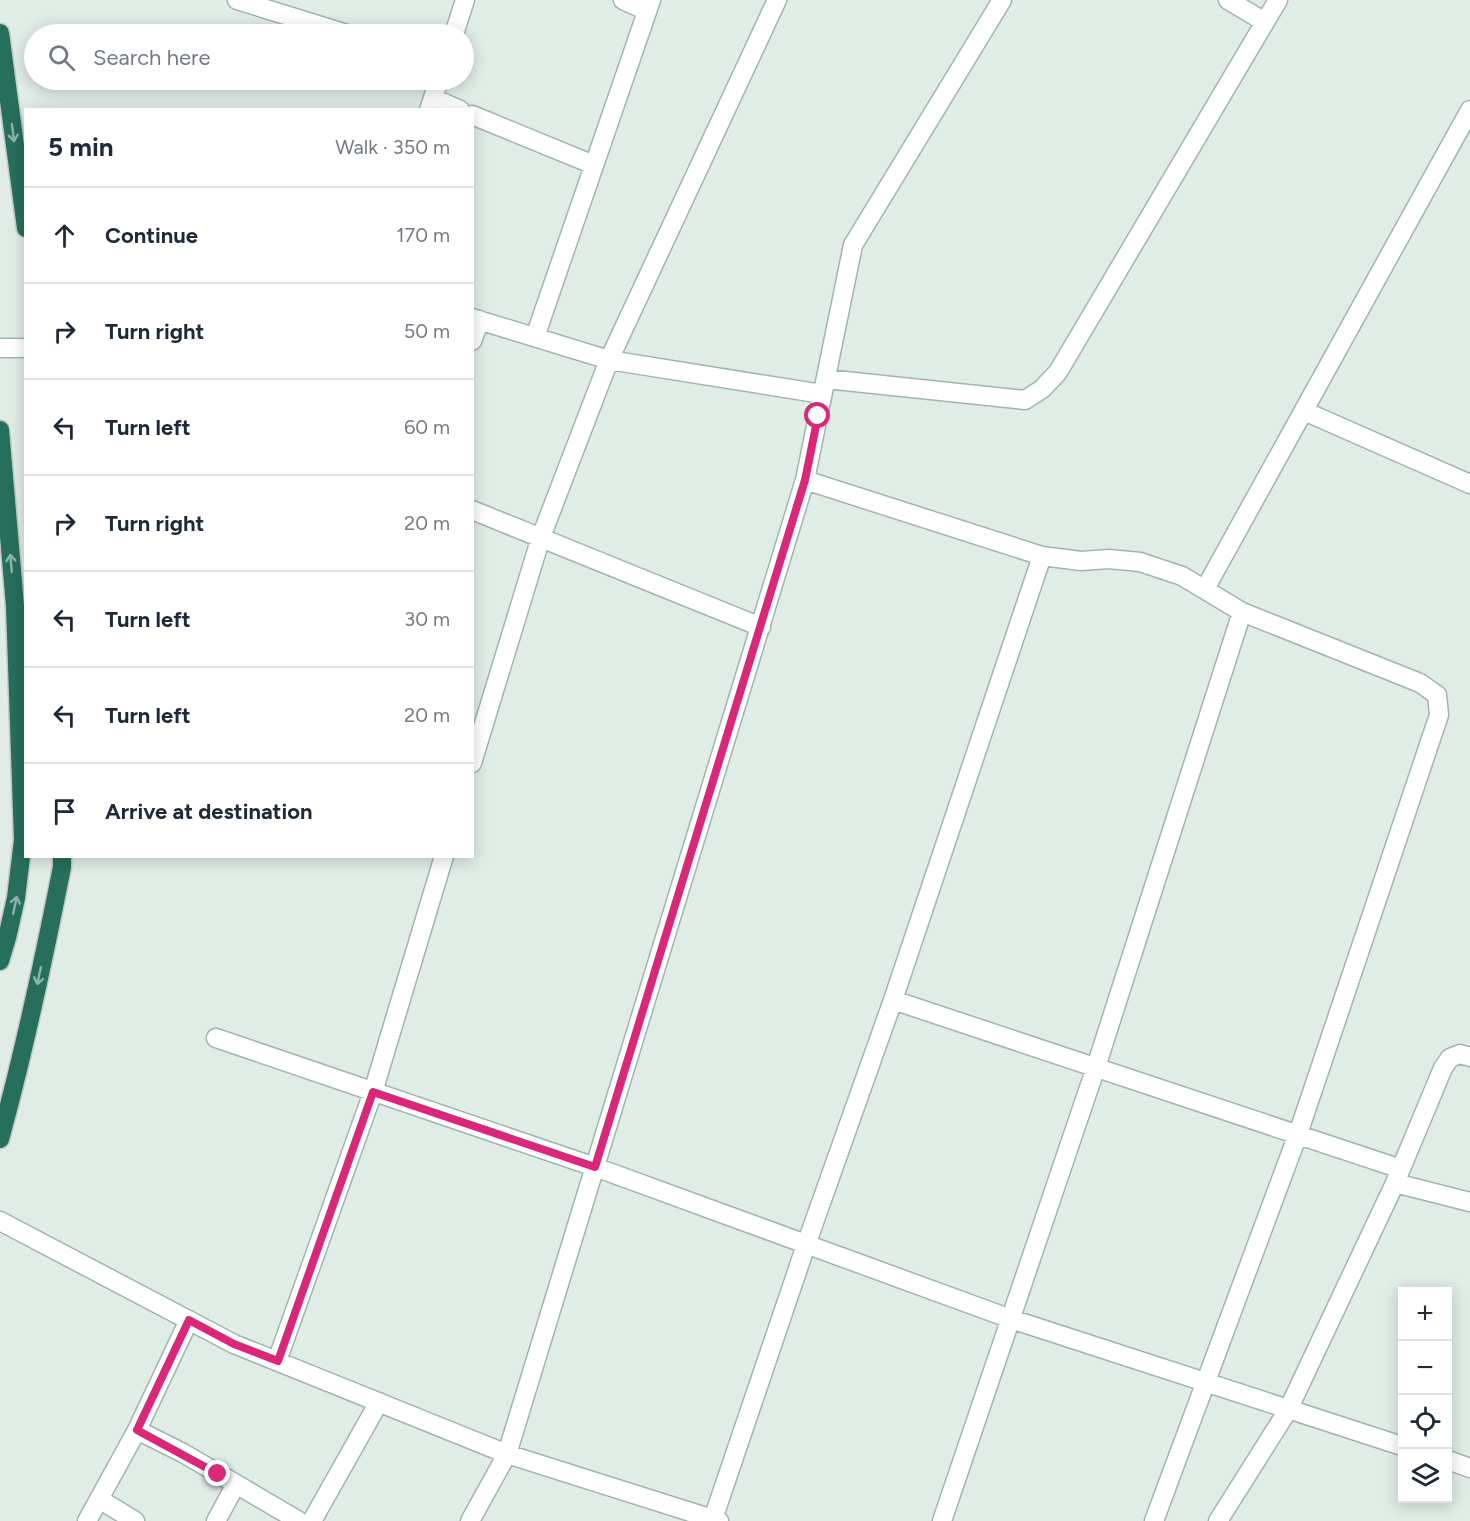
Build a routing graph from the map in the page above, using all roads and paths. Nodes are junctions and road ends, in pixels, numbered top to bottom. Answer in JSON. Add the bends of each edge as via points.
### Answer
{"nodes":[{"id":1,"x":237,"y":0,"type":"edge"},
{"id":2,"x":465,"y":0,"type":"edge"},
{"id":3,"x":622,"y":0,"type":"edge"},
{"id":4,"x":777,"y":0,"type":"edge"},
{"id":5,"x":1002,"y":0,"type":"edge"},
{"id":6,"x":1228,"y":0,"type":"edge"},
{"id":7,"x":1278,"y":0,"type":"edge"},
{"id":8,"x":649,"y":5,"type":"edge"},
{"id":9,"x":1265,"y":22,"type":"junction"},
{"id":10,"x":315,"y":24,"type":"edge"},
{"id":11,"x":457,"y":24,"type":"edge"},
{"id":12,"x":0,"y":33,"type":"edge"},
{"id":13,"x":431,"y":104,"type":"edge"},
{"id":14,"x":450,"y":108,"type":"edge"},
{"id":15,"x":1470,"y":110,"type":"edge"},
{"id":16,"x":474,"y":116,"type":"edge"},
{"id":17,"x":594,"y":165,"type":"junction"},
{"id":18,"x":24,"y":213,"type":"edge"},
{"id":19,"x":476,"y":319,"type":"edge"},
{"id":20,"x":535,"y":337,"type":"junction"},
{"id":21,"x":0,"y":348,"type":"edge"},
{"id":22,"x":24,"y":348,"type":"edge"},
{"id":23,"x":609,"y":360,"type":"junction"},
{"id":24,"x":824,"y":387,"type":"junction"},
{"id":25,"x":1304,"y":411,"type":"junction"},
{"id":26,"x":0,"y":430,"type":"edge"},
{"id":27,"x":805,"y":480,"type":"junction"},
{"id":28,"x":1470,"y":484,"type":"edge"},
{"id":29,"x":474,"y":511,"type":"edge"},
{"id":30,"x":541,"y":537,"type":"junction"},
{"id":31,"x":1042,"y":556,"type":"junction"},
{"id":32,"x":7,"y":588,"type":"edge"},
{"id":33,"x":1205,"y":589,"type":"junction"},
{"id":34,"x":1242,"y":612,"type":"junction"},
{"id":35,"x":760,"y":627,"type":"junction"},
{"id":36,"x":475,"y":744,"type":"edge"},
{"id":37,"x":62,"y":858,"type":"edge"},
{"id":38,"x":443,"y":858,"type":"edge"},
{"id":39,"x":0,"y":961,"type":"edge"},
{"id":40,"x":893,"y":1000,"type":"junction"},
{"id":41,"x":216,"y":1038,"type":"dead end"},
{"id":42,"x":1470,"y":1057,"type":"edge"},
{"id":43,"x":1096,"y":1067,"type":"junction"},
{"id":44,"x":373,"y":1092,"type":"junction"},
{"id":45,"x":1298,"y":1134,"type":"junction"},
{"id":46,"x":0,"y":1137,"type":"edge"},
{"id":47,"x":595,"y":1167,"type":"junction"},
{"id":48,"x":1398,"y":1176,"type":"junction"},
{"id":49,"x":1470,"y":1202,"type":"edge"},
{"id":50,"x":0,"y":1221,"type":"edge"},
{"id":51,"x":806,"y":1245,"type":"junction"},
{"id":52,"x":1011,"y":1319,"type":"junction"},
{"id":53,"x":189,"y":1320,"type":"junction"},
{"id":54,"x":278,"y":1361,"type":"junction"},
{"id":55,"x":1205,"y":1383,"type":"junction"},
{"id":56,"x":379,"y":1402,"type":"junction"},
{"id":57,"x":1288,"y":1410,"type":"junction"},
{"id":58,"x":137,"y":1430,"type":"junction"},
{"id":59,"x":1398,"y":1445,"type":"edge"},
{"id":60,"x":507,"y":1454,"type":"junction"},
{"id":61,"x":1452,"y":1461,"type":"edge"},
{"id":62,"x":1470,"y":1468,"type":"edge"},
{"id":63,"x":236,"y":1484,"type":"junction"},
{"id":64,"x":99,"y":1499,"type":"junction"},
{"id":65,"x":716,"y":1520,"type":"edge"},
{"id":66,"x":87,"y":1521,"type":"edge"},
{"id":67,"x":135,"y":1521,"type":"edge"},
{"id":68,"x":216,"y":1521,"type":"edge"},
{"id":69,"x":299,"y":1521,"type":"edge"},
{"id":70,"x":312,"y":1521,"type":"edge"},
{"id":71,"x":470,"y":1521,"type":"edge"},
{"id":72,"x":942,"y":1521,"type":"edge"},
{"id":73,"x":1154,"y":1521,"type":"edge"},
{"id":74,"x":1218,"y":1521,"type":"edge"}],
"edges":[{"from":1,"to":10,"type":"street"},
{"from":2,"to":11,"type":"street"},
{"from":3,"to":8,"type":"street"},
{"from":4,"to":23,"type":"street"},
{"from":5,"to":24,"type":"street","via":[[853,245]]},
{"from":6,"to":9,"type":"street"},
{"from":7,"to":9,"type":"street"},
{"from":8,"to":17,"type":"street"},
{"from":9,"to":24,"type":"street","via":[[1058,372],[1042,389],[1025,400]]},
{"from":12,"to":18,"type":"highway","one_way":true},
{"from":13,"to":14,"type":"street"},
{"from":15,"to":25,"type":"street"},
{"from":16,"to":17,"type":"street"},
{"from":17,"to":20,"type":"street"},
{"from":19,"to":20,"type":"street"},
{"from":20,"to":23,"type":"street"},
{"from":21,"to":22,"type":"street"},
{"from":23,"to":24,"type":"street"},
{"from":23,"to":30,"type":"street"},
{"from":24,"to":27,"type":"street"},
{"from":25,"to":28,"type":"street"},
{"from":25,"to":33,"type":"street"},
{"from":32,"to":26,"type":"highway","one_way":true},
{"from":27,"to":31,"type":"street"},
{"from":27,"to":35,"type":"street"},
{"from":29,"to":30,"type":"street"},
{"from":30,"to":35,"type":"street"},
{"from":30,"to":36,"type":"street"},
{"from":31,"to":33,"type":"street","via":[[1140,562],[1182,576]]},
{"from":31,"to":40,"type":"street"},
{"from":39,"to":32,"type":"highway","one_way":true,"via":[[16,898],[23,840],[15,606]]},
{"from":33,"to":34,"type":"street"},
{"from":34,"to":43,"type":"street"},
{"from":34,"to":45,"type":"street","via":[[1420,683],[1437,695],[1439,715]]},
{"from":35,"to":47,"type":"street"},
{"from":37,"to":46,"type":"highway","one_way":true,"via":[[36,993]]},
{"from":38,"to":44,"type":"street"},
{"from":40,"to":43,"type":"street"},
{"from":40,"to":51,"type":"street"},
{"from":41,"to":44,"type":"street"},
{"from":42,"to":48,"type":"street","via":[[1460,1054],[1450,1058],[1443,1068]]},
{"from":43,"to":45,"type":"street"},
{"from":43,"to":52,"type":"street"},
{"from":44,"to":47,"type":"street"},
{"from":44,"to":54,"type":"street"},
{"from":45,"to":48,"type":"street"},
{"from":45,"to":55,"type":"street"},
{"from":47,"to":51,"type":"street"},
{"from":47,"to":60,"type":"street"},
{"from":48,"to":49,"type":"street"},
{"from":48,"to":57,"type":"street"},
{"from":50,"to":53,"type":"street"},
{"from":51,"to":52,"type":"street"},
{"from":51,"to":65,"type":"street"},
{"from":52,"to":55,"type":"street"},
{"from":52,"to":72,"type":"street"},
{"from":53,"to":54,"type":"street"},
{"from":53,"to":58,"type":"street"},
{"from":54,"to":56,"type":"street"},
{"from":55,"to":57,"type":"street"},
{"from":55,"to":73,"type":"street"},
{"from":56,"to":60,"type":"street"},
{"from":56,"to":70,"type":"street"},
{"from":57,"to":59,"type":"street"},
{"from":57,"to":74,"type":"street"},
{"from":58,"to":63,"type":"street"},
{"from":58,"to":64,"type":"street"},
{"from":60,"to":65,"type":"street"},
{"from":60,"to":71,"type":"street"},
{"from":61,"to":62,"type":"street"},
{"from":63,"to":68,"type":"street"},
{"from":63,"to":69,"type":"street"},
{"from":64,"to":66,"type":"street"},
{"from":64,"to":67,"type":"street"}]}
